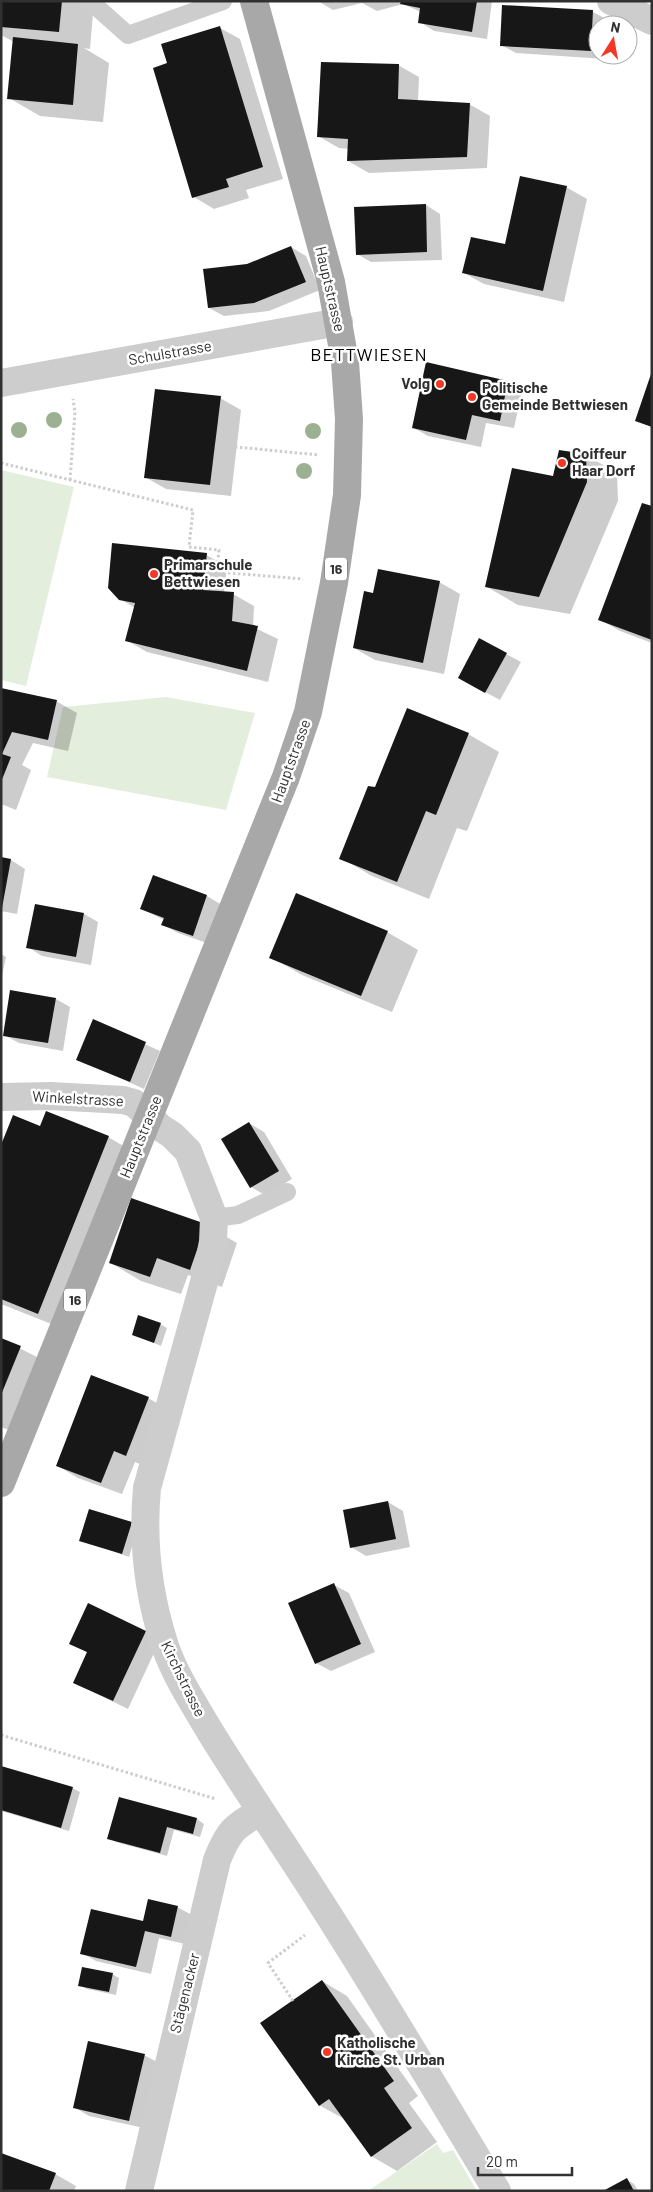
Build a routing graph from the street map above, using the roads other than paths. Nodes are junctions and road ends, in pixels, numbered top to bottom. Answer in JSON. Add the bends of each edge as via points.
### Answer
{"nodes":[{"id":1,"x":90,"y":1,"type":"edge"},
{"id":2,"x":223,"y":1,"type":"edge"},
{"id":3,"x":254,"y":1,"type":"edge"},
{"id":4,"x":611,"y":1,"type":"edge"},
{"id":5,"x":652,"y":21,"type":"edge"},
{"id":6,"x":338,"y":322,"type":"junction"},
{"id":7,"x":1,"y":383,"type":"edge"},
{"id":8,"x":1,"y":1097,"type":"edge"},
{"id":9,"x":149,"y":1117,"type":"junction"},
{"id":10,"x":287,"y":1192,"type":"dead end"},
{"id":11,"x":214,"y":1218,"type":"junction"},
{"id":12,"x":1,"y":1482,"type":"edge"},
{"id":13,"x":260,"y":1812,"type":"junction"},
{"id":14,"x":139,"y":2191,"type":"edge"},
{"id":15,"x":498,"y":2191,"type":"edge"}],
"edges":[{"from":1,"to":2,"type":"lane","via":[[128,35]]},
{"from":3,"to":6,"type":"main road","name":"Hauptstrasse","number":"16","via":[[331,282]]},
{"from":4,"to":5,"type":"street"},
{"from":6,"to":7,"type":"street","name":"Schulstrasse"},
{"from":6,"to":9,"type":"main road","name":"Hauptstrasse","number":"16","via":[[349,419],[346,495],[334,583],[308,712],[286,777]]},
{"from":8,"to":9,"type":"street","name":"Winkelstrasse","via":[[123,1100],[134,1103]]},
{"from":9,"to":11,"type":"street","name":"Kirchstrasse","via":[[188,1151]]},
{"from":9,"to":12,"type":"main road","name":"Hauptstrasse","number":"16"},
{"from":10,"to":11,"type":"lane","via":[[238,1215]]},
{"from":11,"to":13,"type":"street","name":"Kirchstrasse","via":[[208,1268],[147,1488],[144,1522],[146,1567],[166,1648],[193,1703]]},
{"from":13,"to":14,"type":"street","name":"Stägenacker","via":[[236,1825],[217,1860]]},
{"from":13,"to":15,"type":"street","name":"Kirchstrasse","via":[[321,1903]]}]}
